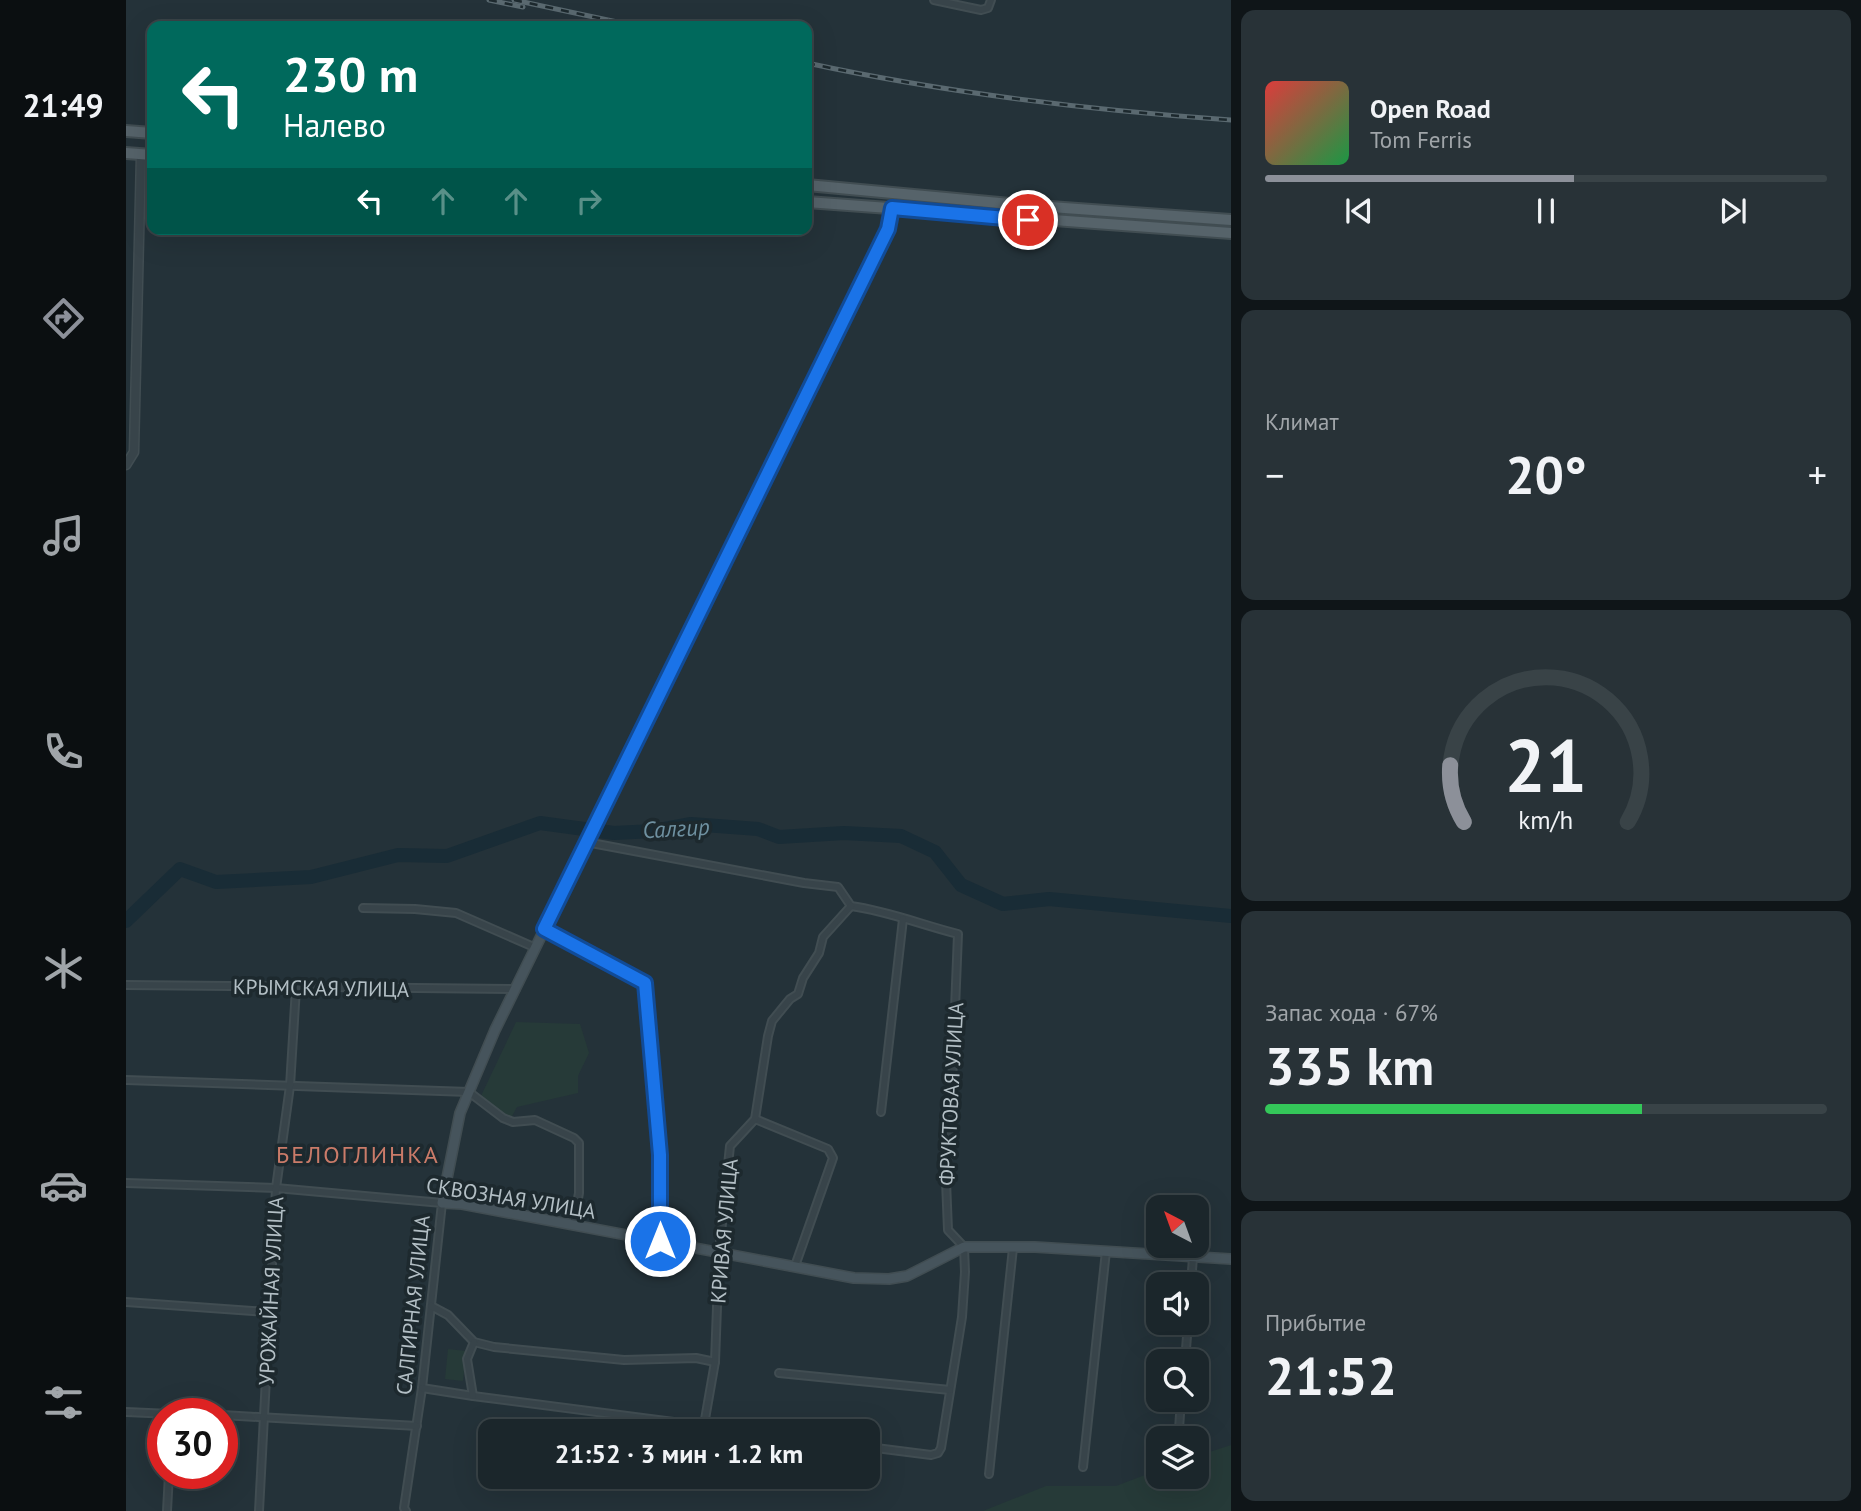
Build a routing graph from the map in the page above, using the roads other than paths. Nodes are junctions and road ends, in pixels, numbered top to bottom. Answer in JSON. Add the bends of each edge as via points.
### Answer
{"nodes":[{"id":1,"x":934,"y":0,"type":"edge"},
{"id":2,"x":990,"y":0,"type":"edge"},
{"id":3,"x":126,"y":131,"type":"edge"},
{"id":4,"x":147,"y":133,"type":"edge"},
{"id":5,"x":126,"y":153,"type":"edge"},
{"id":6,"x":147,"y":155,"type":"edge"},
{"id":7,"x":812,"y":185,"type":"edge"},
{"id":8,"x":812,"y":202,"type":"edge"},
{"id":9,"x":892,"y":208,"type":"junction"},
{"id":10,"x":1231,"y":219,"type":"edge"},
{"id":11,"x":1231,"y":233,"type":"edge"},
{"id":12,"x":126,"y":465,"type":"edge"},
{"id":13,"x":587,"y":841,"type":"junction"},
{"id":14,"x":851,"y":906,"type":"junction"},
{"id":15,"x":363,"y":908,"type":"dead end"},
{"id":16,"x":904,"y":919,"type":"junction"},
{"id":17,"x":544,"y":929,"type":"junction"},
{"id":18,"x":536,"y":948,"type":"junction"},
{"id":19,"x":126,"y":985,"type":"edge"},
{"id":20,"x":296,"y":988,"type":"junction"},
{"id":21,"x":516,"y":989,"type":"junction"},
{"id":22,"x":126,"y":1080,"type":"edge"},
{"id":23,"x":290,"y":1086,"type":"junction"},
{"id":24,"x":469,"y":1092,"type":"junction"},
{"id":25,"x":881,"y":1112,"type":"dead end"},
{"id":26,"x":755,"y":1119,"type":"junction"},
{"id":27,"x":126,"y":1184,"type":"edge"},
{"id":28,"x":276,"y":1188,"type":"junction"},
{"id":29,"x":442,"y":1203,"type":"junction"},
{"id":30,"x":573,"y":1225,"type":"junction"},
{"id":31,"x":660,"y":1241,"type":"junction"},
{"id":32,"x":964,"y":1247,"type":"junction"},
{"id":33,"x":1013,"y":1248,"type":"junction"},
{"id":34,"x":1106,"y":1251,"type":"junction"},
{"id":35,"x":719,"y":1252,"type":"junction"},
{"id":36,"x":1146,"y":1254,"type":"edge"},
{"id":37,"x":1209,"y":1258,"type":"edge"},
{"id":38,"x":1231,"y":1259,"type":"edge"},
{"id":39,"x":795,"y":1266,"type":"junction"},
{"id":40,"x":126,"y":1302,"type":"edge"},
{"id":41,"x":431,"y":1306,"type":"junction"},
{"id":42,"x":268,"y":1312,"type":"junction"},
{"id":43,"x":474,"y":1342,"type":"junction"},
{"id":44,"x":715,"y":1362,"type":"junction"},
{"id":45,"x":779,"y":1373,"type":"dead end"},
{"id":46,"x":422,"y":1388,"type":"junction"},
{"id":47,"x":950,"y":1390,"type":"junction"},
{"id":48,"x":472,"y":1396,"type":"junction"},
{"id":49,"x":126,"y":1412,"type":"edge"},
{"id":50,"x":147,"y":1413,"type":"edge"},
{"id":51,"x":238,"y":1416,"type":"edge"},
{"id":52,"x":265,"y":1417,"type":"junction"},
{"id":53,"x":656,"y":1419,"type":"edge"},
{"id":54,"x":705,"y":1419,"type":"edge"},
{"id":55,"x":417,"y":1426,"type":"junction"},
{"id":56,"x":880,"y":1449,"type":"edge"},
{"id":57,"x":1083,"y":1467,"type":"dead end"},
{"id":58,"x":989,"y":1474,"type":"dead end"},
{"id":59,"x":168,"y":1489,"type":"edge"},
{"id":60,"x":405,"y":1510,"type":"edge"},
{"id":61,"x":167,"y":1511,"type":"edge"},
{"id":62,"x":259,"y":1511,"type":"edge"}],
"edges":[{"from":1,"to":2,"type":"street","via":[[981,10]]},
{"from":3,"to":4,"type":"main road"},
{"from":5,"to":6,"type":"main road"},
{"from":6,"to":12,"type":"street","via":[[134,452]]},
{"from":7,"to":10,"type":"main road"},
{"from":8,"to":9,"type":"main road"},
{"from":9,"to":11,"type":"main road"},
{"from":9,"to":13,"type":"main road","name":"САЛГИРНАЯ УЛИЦА","via":[[888,229]]},
{"from":13,"to":14,"type":"street","via":[[838,887]]},
{"from":13,"to":17,"type":"main road","name":"САЛГИРНАЯ УЛИЦА"},
{"from":14,"to":16,"type":"street","via":[[878,909]]},
{"from":14,"to":26,"type":"street","via":[[823,937],[820,953],[798,994],[772,1021]]},
{"from":15,"to":18,"type":"street","via":[[456,913]]},
{"from":16,"to":25,"type":"street"},
{"from":16,"to":32,"type":"street","name":"ФРУКТОВАЯ УЛИЦА","via":[[958,934],[946,1181],[948,1230]]},
{"from":17,"to":18,"type":"main road","name":"САЛГИРНАЯ УЛИЦА"},
{"from":17,"to":31,"type":"street","via":[[645,983],[660,1155]]},
{"from":18,"to":21,"type":"main road","name":"САЛГИРНАЯ УЛИЦА"},
{"from":19,"to":20,"type":"street","name":"КРЫМСКАЯ УЛИЦА"},
{"from":20,"to":21,"type":"street","name":"КРЫМСКАЯ УЛИЦА"},
{"from":20,"to":23,"type":"street","name":"УРОЖАЙНАЯ УЛИЦА"},
{"from":21,"to":24,"type":"main road","name":"САЛГИРНАЯ УЛИЦА"},
{"from":22,"to":23,"type":"street"},
{"from":23,"to":24,"type":"street"},
{"from":23,"to":28,"type":"street","name":"УРОЖАЙНАЯ УЛИЦА"},
{"from":24,"to":29,"type":"main road","name":"САЛГИРНАЯ УЛИЦА","via":[[460,1113]]},
{"from":24,"to":30,"type":"street","via":[[503,1118],[535,1120],[579,1143],[579,1192]]},
{"from":26,"to":35,"type":"street","name":"КРИВАЯ УЛИЦА","via":[[730,1146]]},
{"from":26,"to":39,"type":"street","via":[[832,1153]]},
{"from":27,"to":28,"type":"street","name":"СКВОЗНАЯ УЛИЦА"},
{"from":28,"to":29,"type":"street","name":"СКВОЗНАЯ УЛИЦА"},
{"from":28,"to":42,"type":"street","name":"УРОЖАЙНАЯ УЛИЦА"},
{"from":29,"to":30,"type":"main road","name":"СКВОЗНАЯ УЛИЦА"},
{"from":29,"to":41,"type":"street","name":"САЛГИРНАЯ УЛИЦА"},
{"from":30,"to":31,"type":"main road","name":"СКВОЗНАЯ УЛИЦА"},
{"from":31,"to":35,"type":"main road","name":"СКВОЗНАЯ УЛИЦА"},
{"from":32,"to":33,"type":"main road"},
{"from":32,"to":39,"type":"main road","name":"СКВОЗНАЯ УЛИЦА","via":[[922,1270],[889,1279],[854,1278]]},
{"from":32,"to":47,"type":"street","via":[[962,1317]]},
{"from":33,"to":34,"type":"main road"},
{"from":33,"to":58,"type":"street"},
{"from":34,"to":36,"type":"main road"},
{"from":34,"to":57,"type":"street"},
{"from":35,"to":39,"type":"main road","name":"СКВОЗНАЯ УЛИЦА"},
{"from":35,"to":44,"type":"street","name":"КРИВАЯ УЛИЦА"},
{"from":37,"to":38,"type":"main road"},
{"from":40,"to":42,"type":"street"},
{"from":41,"to":43,"type":"street","via":[[448,1315]]},
{"from":41,"to":46,"type":"street","name":"САЛГИРНАЯ УЛИЦА"},
{"from":42,"to":52,"type":"street","name":"УРОЖАЙНАЯ УЛИЦА"},
{"from":43,"to":44,"type":"street","via":[[624,1360]]},
{"from":43,"to":48,"type":"street","via":[[467,1359]]},
{"from":44,"to":54,"type":"street","name":"КРИВАЯ УЛИЦА"},
{"from":45,"to":47,"type":"street"},
{"from":46,"to":48,"type":"street"},
{"from":46,"to":55,"type":"street","name":"САЛГИРНАЯ УЛИЦА"},
{"from":47,"to":56,"type":"street","via":[[938,1453]]},
{"from":48,"to":53,"type":"street"},
{"from":49,"to":50,"type":"street"},
{"from":51,"to":52,"type":"street"},
{"from":52,"to":55,"type":"street"},
{"from":52,"to":62,"type":"street","name":"УРОЖАЙНАЯ УЛИЦА"},
{"from":55,"to":60,"type":"street","name":"САЛГИРНАЯ УЛИЦА"},
{"from":59,"to":61,"type":"street"}]}
